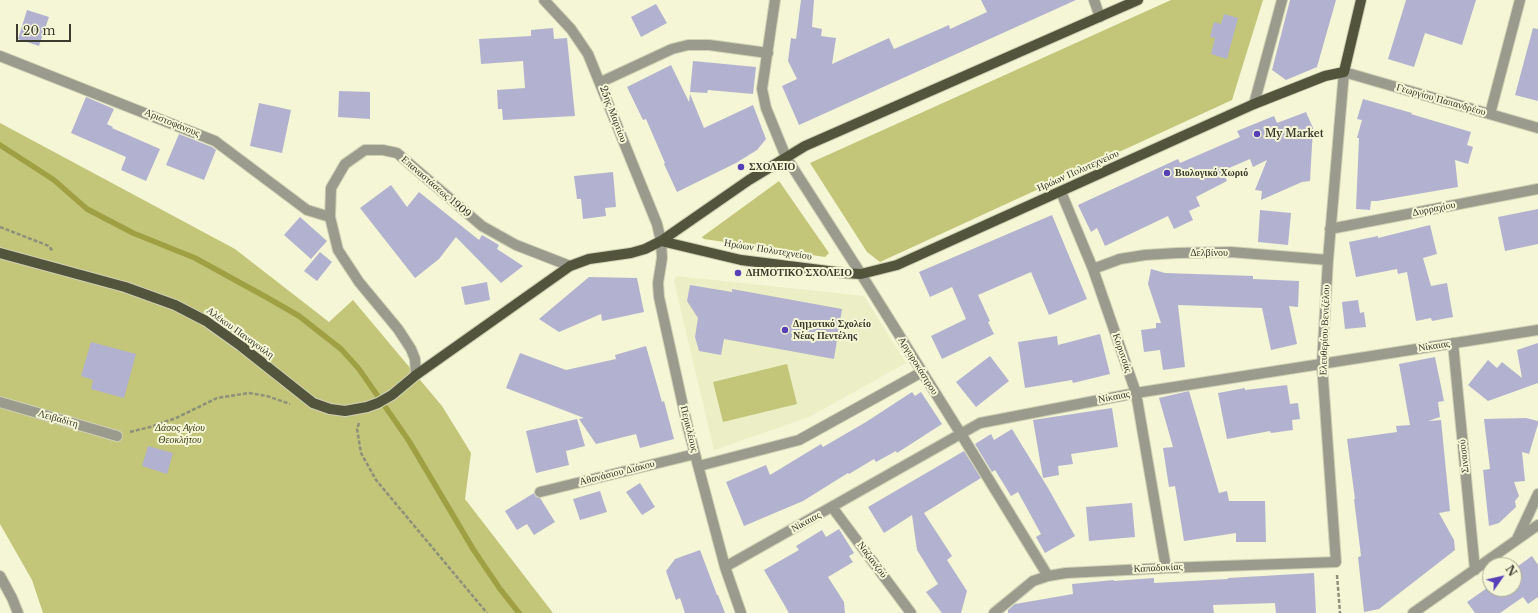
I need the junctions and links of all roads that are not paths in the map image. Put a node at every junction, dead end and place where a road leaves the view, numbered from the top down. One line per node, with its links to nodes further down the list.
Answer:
1 (544, 0): 12 (street, 25ης Μαρτίου)
2 (775, 0): 9 (street, Αργυροκάστρου)
3 (1094, 0): 8 (street)
4 (1138, 0): 8 (main road)
5 (1282, 0): 13 (street)
6 (1361, 0): 11 (main road)
7 (1520, 0): 14 (street)
8 (1100, 17): 16 (main road)
9 (768, 53): 12 (street); 16 (street, Αργυροκάστρου)
10 (0, 56): 19 (street, Αριστοφάνους)
11 (1344, 72): 13 (main road, Ηρώων Πολυτεχνείου); 14 (street, Γεωργίου Παπανδρέου); 20 (street, Ελευθερίου Βενιζέλου)
12 (601, 82): 21 (street, 25ης Μαρτίου)
13 (1254, 104): 18 (main road, Ηρώων Πολυτεχνείου)
14 (1490, 114): 15 (street, Γεωργίου Παπανδρέου)
15 (1538, 128)
16 (786, 157): 21 (main road); 26 (street, Αργυροκάστρου)
17 (1538, 189): 20 (street, Δυρραχίου)
18 (1061, 192): 25 (street, Κορυτσάς); 26 (main road, Ηρώων Πολυτεχνείου)
19 (330, 217): 24 (street, Επαναστάσεως 1909); 31 (street, Επαναστάσεως 1909)
20 (1330, 229): 23 (street, Ελευθερίου Βενιζέλου)
21 (661, 240): 24 (main road); 26 (main road, Ηρώων Πολυτεχνείου); 36 (street, Περικλέους)
22 (0, 253): 31 (main road, Αλέκου Παναγούλη)
23 (1328, 260): 25 (street, Δελβίνου); 29 (street, Ελευθερίου Βενιζέλου)
24 (570, 266): 31 (main road)
25 (1093, 269): 32 (street, Κορυτσάς)
26 (861, 274): 30 (street, Αργυροκάστρου)
27 (1538, 330): 28 (street, Νίκαιας)
28 (1453, 343): 29 (street, Νίκαιας); 46 (street, Σινασού)
29 (1322, 364): 32 (street, Νίκαιας); 43 (street, Ελευθερίου Βενιζέλου)
30 (922, 372): 34 (street, Αργυροκάστρου); 37 (street)
31 (416, 375)
32 (1136, 393): 34 (street, Νίκαιας); 45 (street, Κορυτσάς)
33 (0, 402): 35 (street, Λειβαδίτη)
34 (961, 434): 40 (street, Νίκαιας); 48 (street, Αργυροκάστρου)
35 (117, 436)
36 (695, 454): 37 (street, Περικλέους); 38 (street, Αθανάσιου Διάκου)
37 (699, 466): 44 (street, Περικλέους)
38 (540, 492)
39 (1538, 494): 42 (street)
40 (832, 507): 44 (street, Νίκαιας); 51 (street, Ναζιανζού)
41 (1538, 525): 42 (street)
42 (1517, 539): 46 (street)
43 (1336, 562): 45 (street, Καπαδοκίας)
44 (725, 567): 50 (street, Περικλέους)
45 (1166, 568): 48 (street, Καπαδοκίας)
46 (1475, 570): 53 (street)
47 (0, 576): 49 (street)
48 (1048, 576): 52 (street, Καπαδοκίας)
49 (18, 613)
50 (741, 613)
51 (911, 613)
52 (994, 613)
53 (1413, 613)

